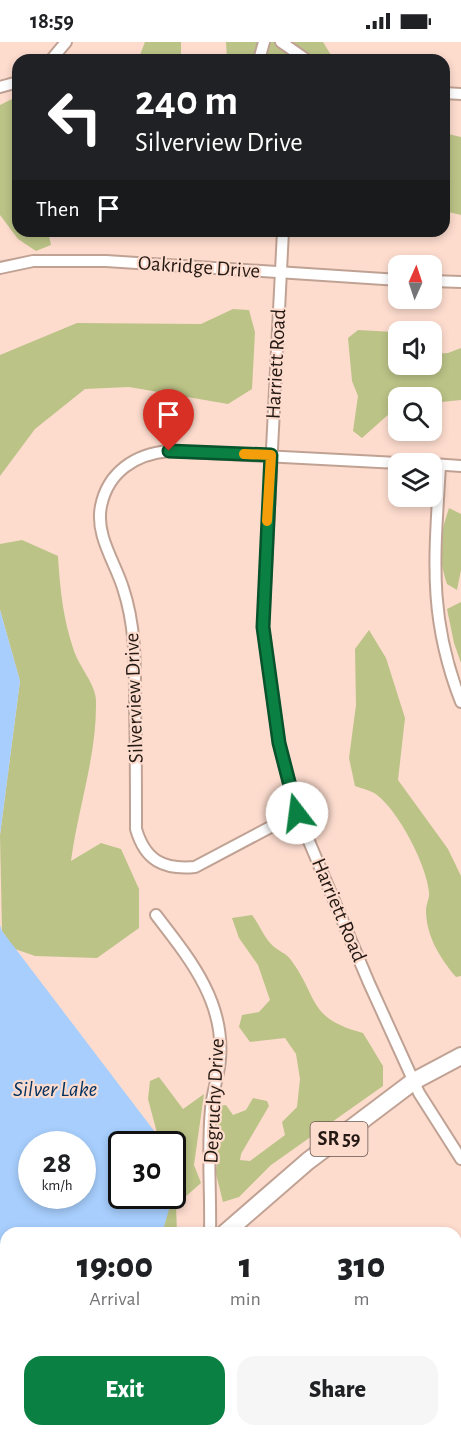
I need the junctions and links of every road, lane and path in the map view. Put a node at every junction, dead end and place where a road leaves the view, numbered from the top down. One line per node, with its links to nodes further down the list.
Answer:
1 (66, 42): 3 (street)
2 (282, 42): 4 (street)
3 (56, 54)
4 (299, 54)
5 (283, 237): 7 (street, Harriett Road)
6 (0, 268): 7 (street, Oakridge Drive)
7 (280, 273): 8 (street, Oakridge Drive); 11 (street, Harriett Road)
8 (388, 279)
9 (442, 281): 10 (street)
10 (461, 282)
11 (271, 455): 12 (street, Silverview Drive); 17 (street, Harriett Road); 17 (street, Silverview Drive)
12 (388, 462)
13 (442, 465): 14 (street)
14 (461, 466)
15 (436, 507): 16 (street)
16 (461, 702)
17 (297, 813): 20 (street, Harriett Road)
18 (156, 915): 22 (street, Degruchy Drive)
19 (461, 1056): 20 (main road, SR 59)
20 (414, 1082): 21 (street, Harriett Road); 23 (main road, SR 59)
21 (461, 1159)
22 (210, 1227)
23 (232, 1227)

